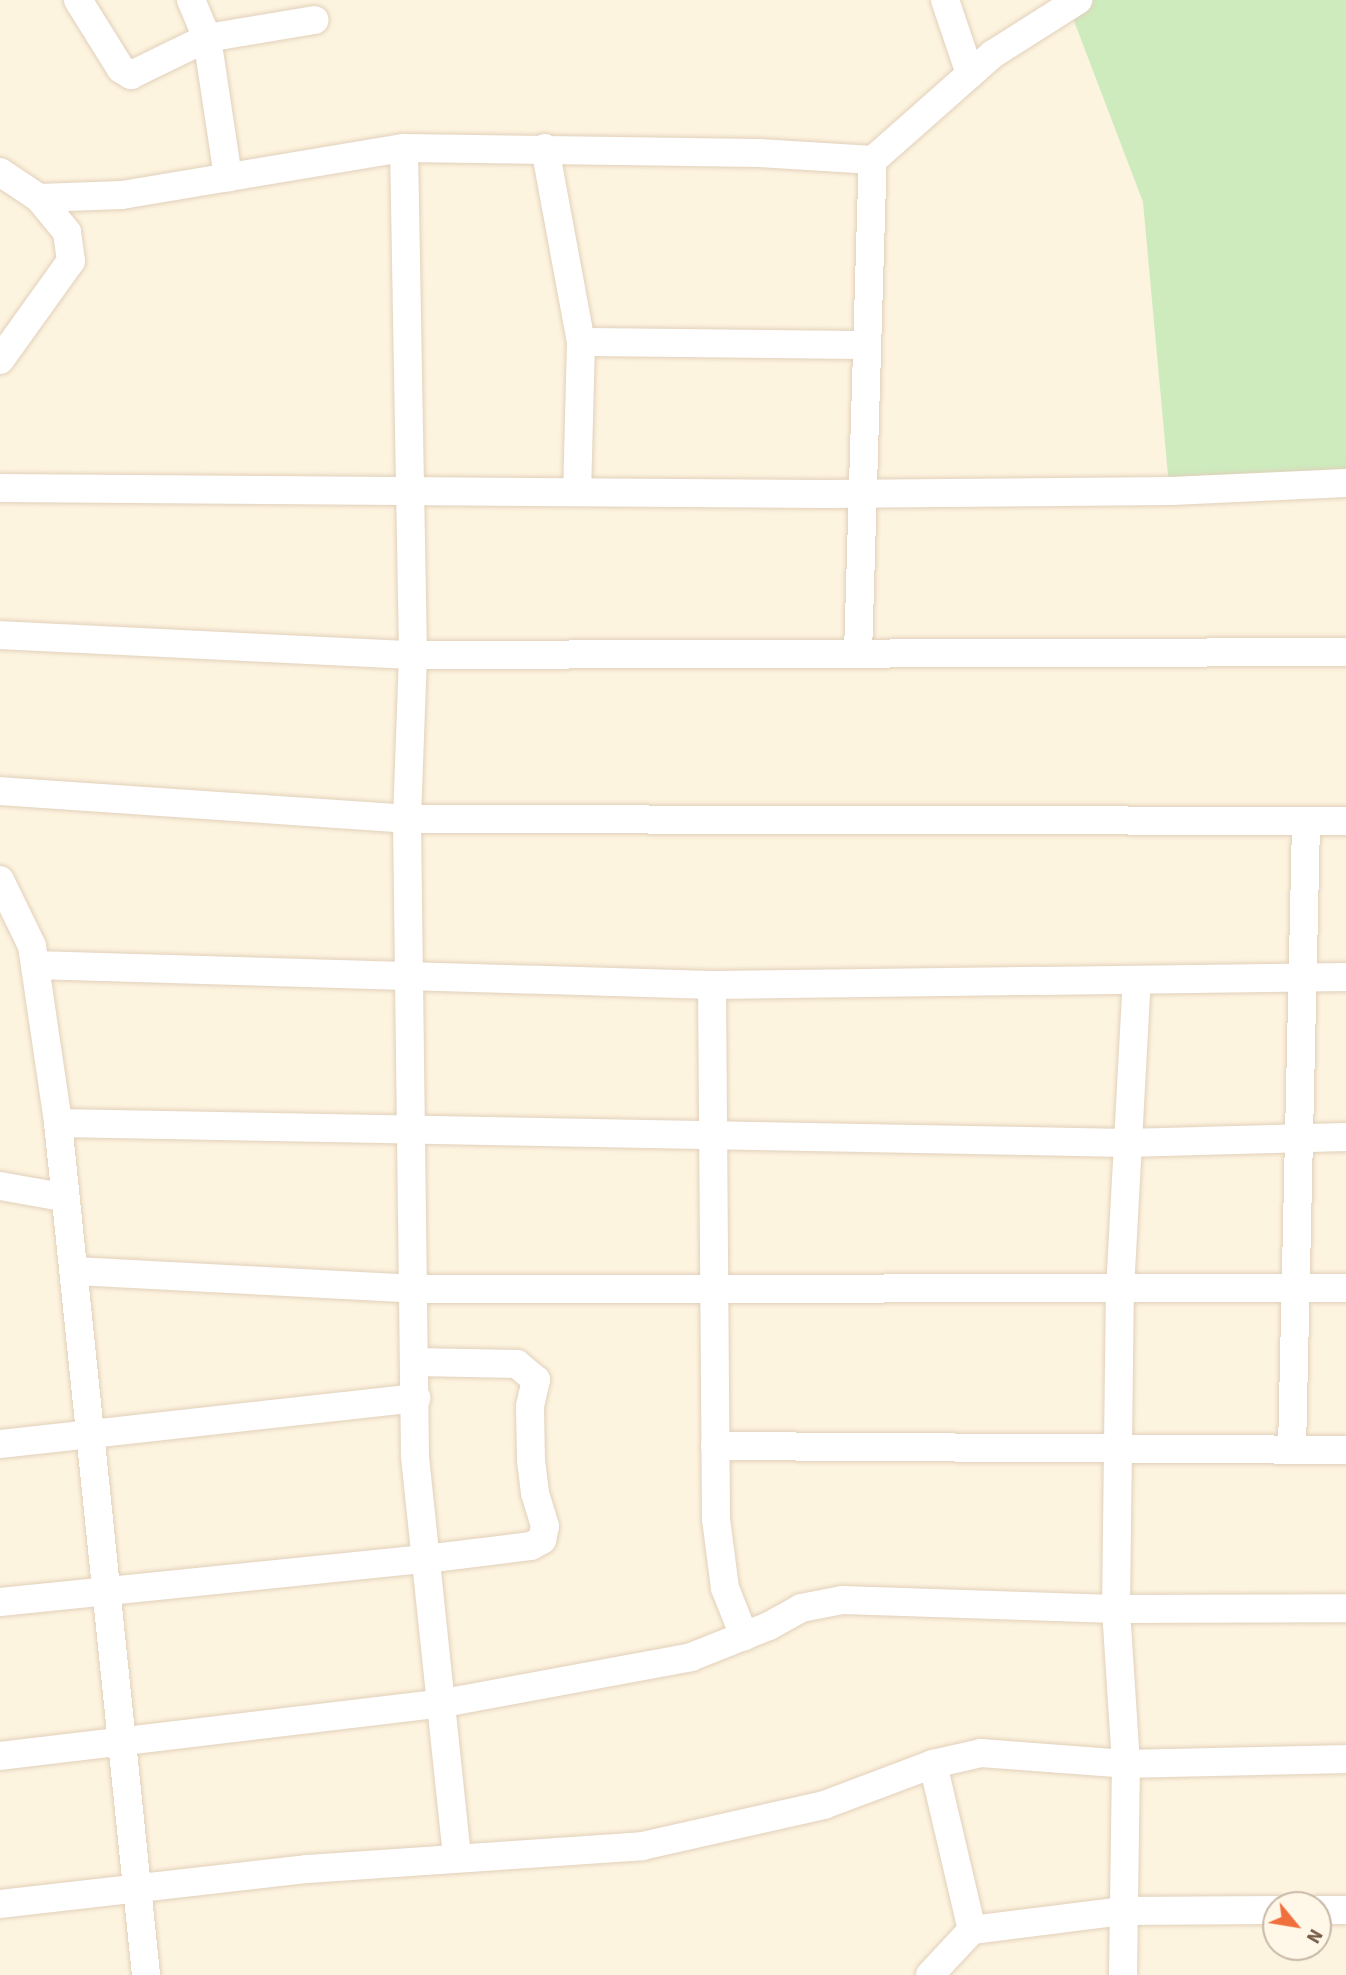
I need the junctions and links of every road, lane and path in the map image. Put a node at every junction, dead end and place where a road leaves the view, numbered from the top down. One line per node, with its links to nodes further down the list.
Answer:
1 (78, 0): 6 (street)
2 (191, 0): 6 (street)
3 (945, 0): 7 (street)
4 (1078, 0): 7 (street)
5 (314, 20): 6 (street)
6 (207, 38): 12 (street)
7 (970, 74): 10 (street)
8 (404, 148): 9 (street); 12 (street); 20 (street)
9 (545, 148): 10 (street); 14 (street)
10 (873, 160): 15 (street)
11 (0, 172): 13 (street)
12 (228, 177): 13 (street)
13 (38, 198): 16 (street)
14 (581, 342): 15 (street); 19 (street)
15 (867, 345): 21 (street)
16 (0, 360)
17 (1346, 483): 21 (street)
18 (0, 488): 20 (street)
19 (577, 490): 20 (street); 21 (street)
20 (412, 491): 25 (street)
21 (862, 493): 24 (street)
22 (0, 635): 25 (street)
23 (1346, 652): 24 (street)
24 (858, 654): 25 (street)
25 (414, 655): 27 (street)
26 (0, 791): 27 (street)
27 (407, 819): 28 (street); 32 (street)
28 (1306, 821): 29 (street); 34 (street)
29 (1346, 821)
30 (0, 880): 31 (street)
31 (35, 965): 32 (street); 37 (street)
32 (408, 972): 36 (street); 38 (street)
33 (1346, 977): 34 (street)
34 (1303, 978): 35 (street); 41 (street)
35 (1136, 981): 36 (street); 42 (street)
36 (712, 985): 39 (street)
37 (58, 1123): 38 (street); 44 (street)
38 (412, 1129): 39 (street); 47 (street)
39 (713, 1135): 42 (street); 49 (street)
40 (1346, 1137): 41 (street)
41 (1298, 1139): 42 (street); 48 (street)
42 (1126, 1143): 50 (street)
43 (0, 1186): 44 (street)
44 (62, 1197): 45 (street)
45 (75, 1271): 47 (street); 53 (street)
46 (1346, 1288): 48 (street)
47 (416, 1289): 49 (street); 51 (street)
48 (1295, 1289): 50 (street); 57 (street)
49 (714, 1290): 50 (street); 55 (street)
50 (1119, 1290): 56 (street)
51 (416, 1363): 52 (street); 59 (street)
52 (416, 1398): 53 (street); 59 (street)
53 (88, 1431): 54 (street); 60 (street)
54 (0, 1444)
55 (715, 1446): 56 (street); 64 (street)
56 (1118, 1449): 57 (street); 63 (street)
57 (1292, 1450): 58 (street)
58 (1346, 1450)
59 (425, 1559): 60 (street); 65 (street)
60 (108, 1588): 61 (street); 66 (street)
61 (0, 1602)
62 (1346, 1608): 63 (street)
63 (1116, 1609): 64 (street); 70 (street)
64 (744, 1636): 65 (street)
65 (444, 1703): 66 (street); 71 (street)
66 (119, 1740): 67 (street); 72 (street)
67 (0, 1756)
68 (1346, 1759): 70 (street)
69 (933, 1764): 70 (street); 71 (street); 76 (street)
70 (1126, 1764): 75 (street)
71 (457, 1856): 72 (street)
72 (136, 1888): 73 (street); 77 (street)
73 (0, 1904)
74 (1262, 1910): 75 (street)
75 (1122, 1912): 76 (street); 79 (street)
76 (972, 1930): 78 (street)
77 (146, 1975)
78 (930, 1975)
79 (1123, 1975)

